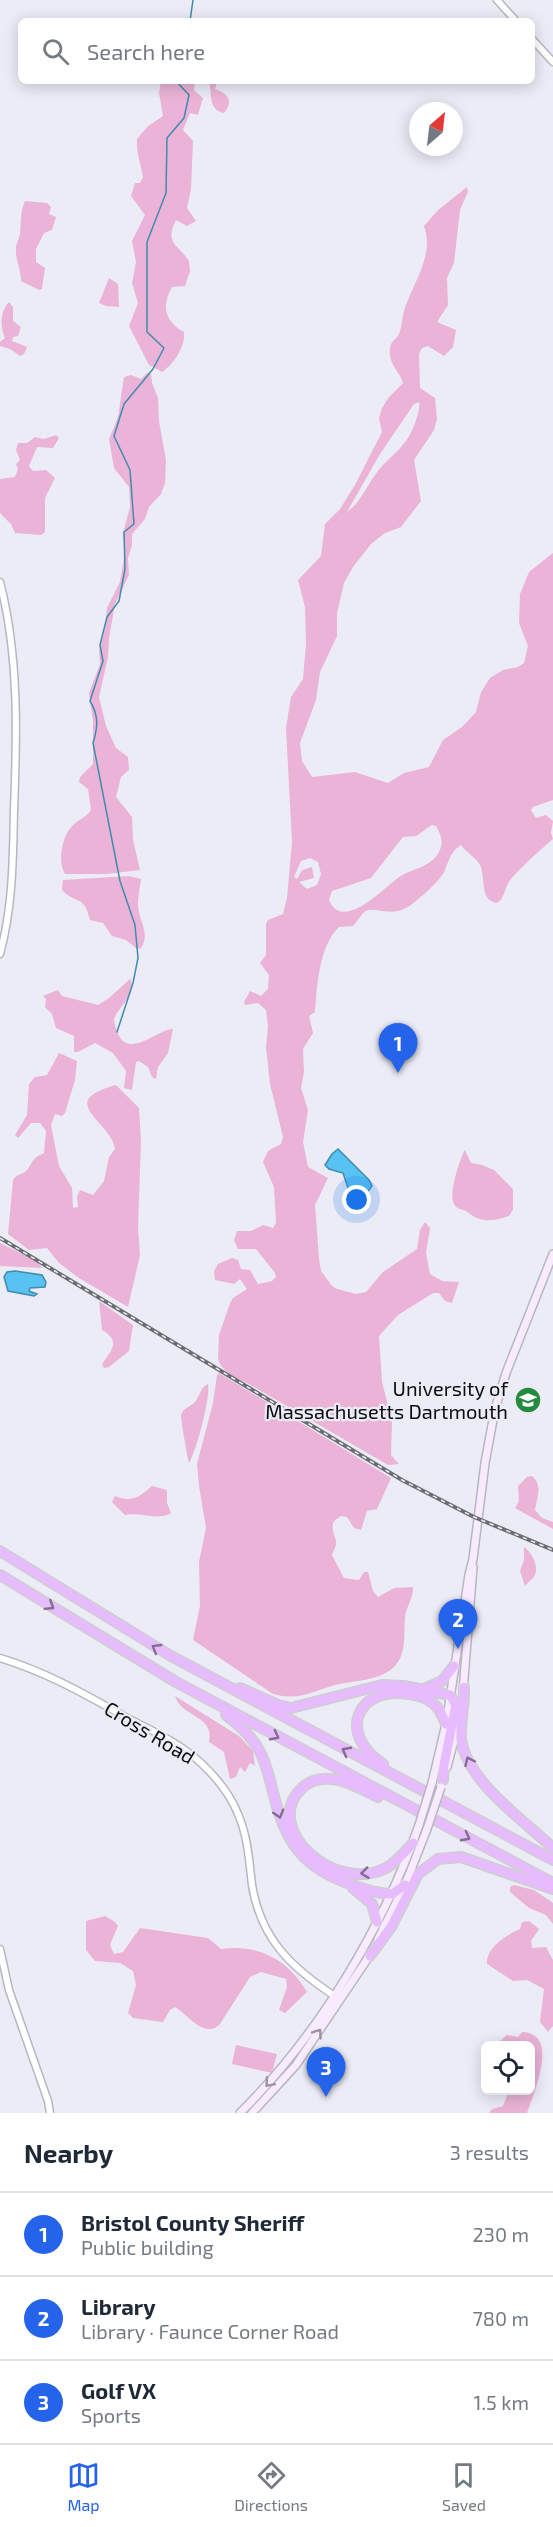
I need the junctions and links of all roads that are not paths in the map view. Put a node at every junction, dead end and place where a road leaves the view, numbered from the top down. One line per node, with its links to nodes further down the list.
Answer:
1 (497, 0): 2 (street)
2 (513, 18)
3 (535, 42): 4 (street)
4 (553, 62)
5 (0, 582): 6 (street)
6 (0, 954)
7 (553, 1254): 10 (main road)
8 (0, 1551): 12 (highway, one-way to 8)
9 (0, 1575): 17 (highway, one-way to 17)
10 (467, 1615): 13 (main road); 14 (main road)
11 (0, 1658): 33 (street, Cross Road)
12 (189, 1666): 15 (highway); 20 (highway, one-way to 12)
13 (454, 1666): 15 (highway); 16 (main road)
14 (464, 1687): 19 (main road); 23 (highway, one-way to 14)
15 (423, 1689): 16 (highway)
16 (450, 1695): 18 (main road); 19 (highway)
17 (205, 1698): 21 (highway, one-way to 21); 25 (highway, one-way to 25)
18 (446, 1724): 20 (highway); 22 (main road, bridge)
19 (442, 1784): 27 (main road, bridge)
20 (416, 1788): 24 (highway)
21 (417, 1811): 22 (highway, one-way to 21); 26 (highway, one-way to 26)
22 (413, 1843): 29 (main road)
23 (553, 1848)
24 (553, 1860)
25 (344, 1882): 29 (highway); 30 (highway)
26 (553, 1883)
27 (405, 1885): 29 (highway); 32 (main road)
28 (553, 1889): 32 (highway)
29 (392, 1894): 30 (main road)
30 (377, 1922): 33 (main road)
31 (0, 1949): 35 (street)
32 (370, 1956): 34 (main road)
33 (333, 1996): 34 (street, Cross Road); 36 (main road, one-way to 36)
34 (340, 2001): 37 (main road, one-way to 34)
35 (50, 2113)
36 (240, 2113)
37 (252, 2113)

